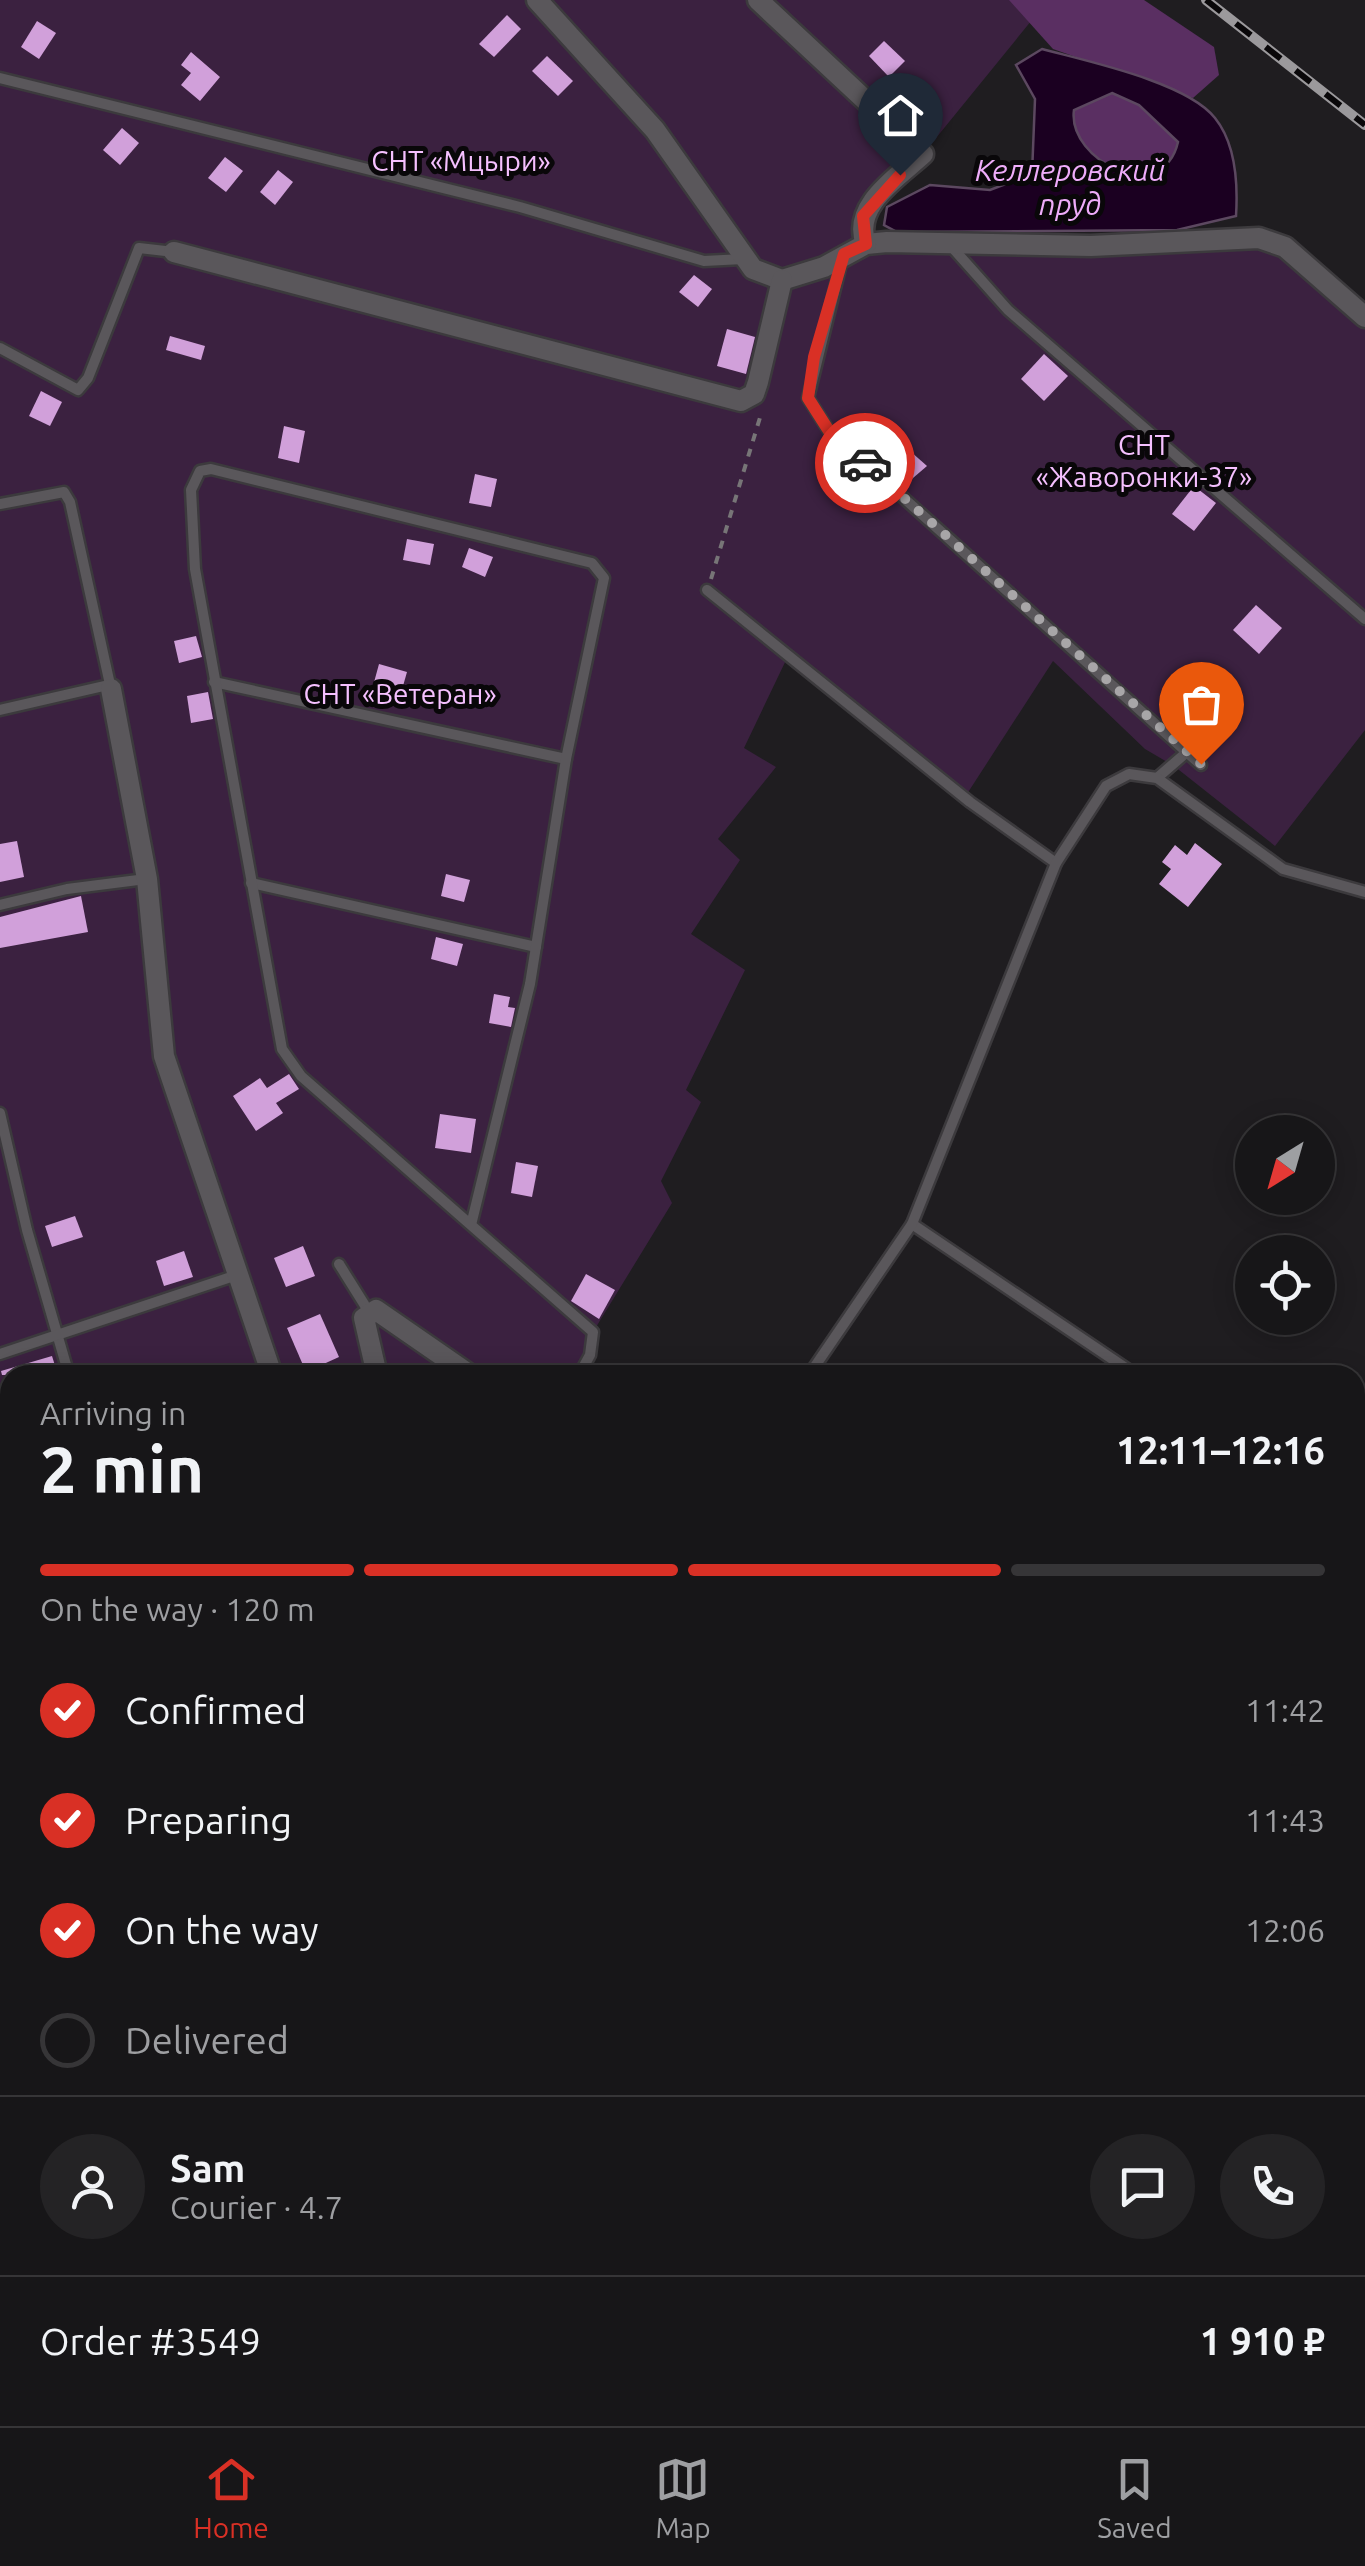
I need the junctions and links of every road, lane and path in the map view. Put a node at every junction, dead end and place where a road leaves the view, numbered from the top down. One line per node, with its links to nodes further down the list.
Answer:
1 (758, 0): 4 (street)
2 (533, 2): 8 (street)
3 (0, 78): 8 (lane)
4 (866, 244): 5 (street); 7 (street)
5 (950, 244): 10 (street); 15 (lane)
6 (174, 252): 11 (lane); 12 (street)
7 (844, 254): 9 (street); 19 (lane)
8 (743, 259): 9 (street)
9 (782, 280): 12 (street)
10 (1365, 317)
11 (0, 348)
12 (754, 394): 14 (path)
13 (0, 504): 17 (lane)
14 (707, 590): 23 (lane)
15 (1365, 618)
16 (214, 682): 20 (lane); 20 (lane); 25 (lane)
17 (111, 689): 18 (lane); 24 (street)
18 (0, 710)
19 (1187, 752): 21 (lane); 22 (lane)
20 (566, 759): 28 (lane)
21 (1201, 764)
22 (1157, 778): 23 (lane); 26 (lane)
23 (1056, 863): 30 (lane)
24 (147, 879): 27 (lane); 33 (street)
25 (251, 883): 28 (lane); 31 (lane)
26 (1365, 892)
27 (0, 905)
28 (536, 948): 31 (lane)
29 (0, 1113): 35 (lane)
30 (912, 1224): 42 (lane); 43 (lane)
31 (471, 1225): 41 (lane)
32 (340, 1264): 34 (lane)
33 (237, 1275): 35 (lane); 38 (street)
34 (378, 1313): 39 (street); 40 (street)
35 (56, 1336): 36 (lane); 37 (lane)
36 (0, 1354)
37 (66, 1365)
38 (268, 1365)
39 (374, 1365)
40 (455, 1365)
41 (583, 1365)
42 (816, 1365)
43 (1121, 1365)

